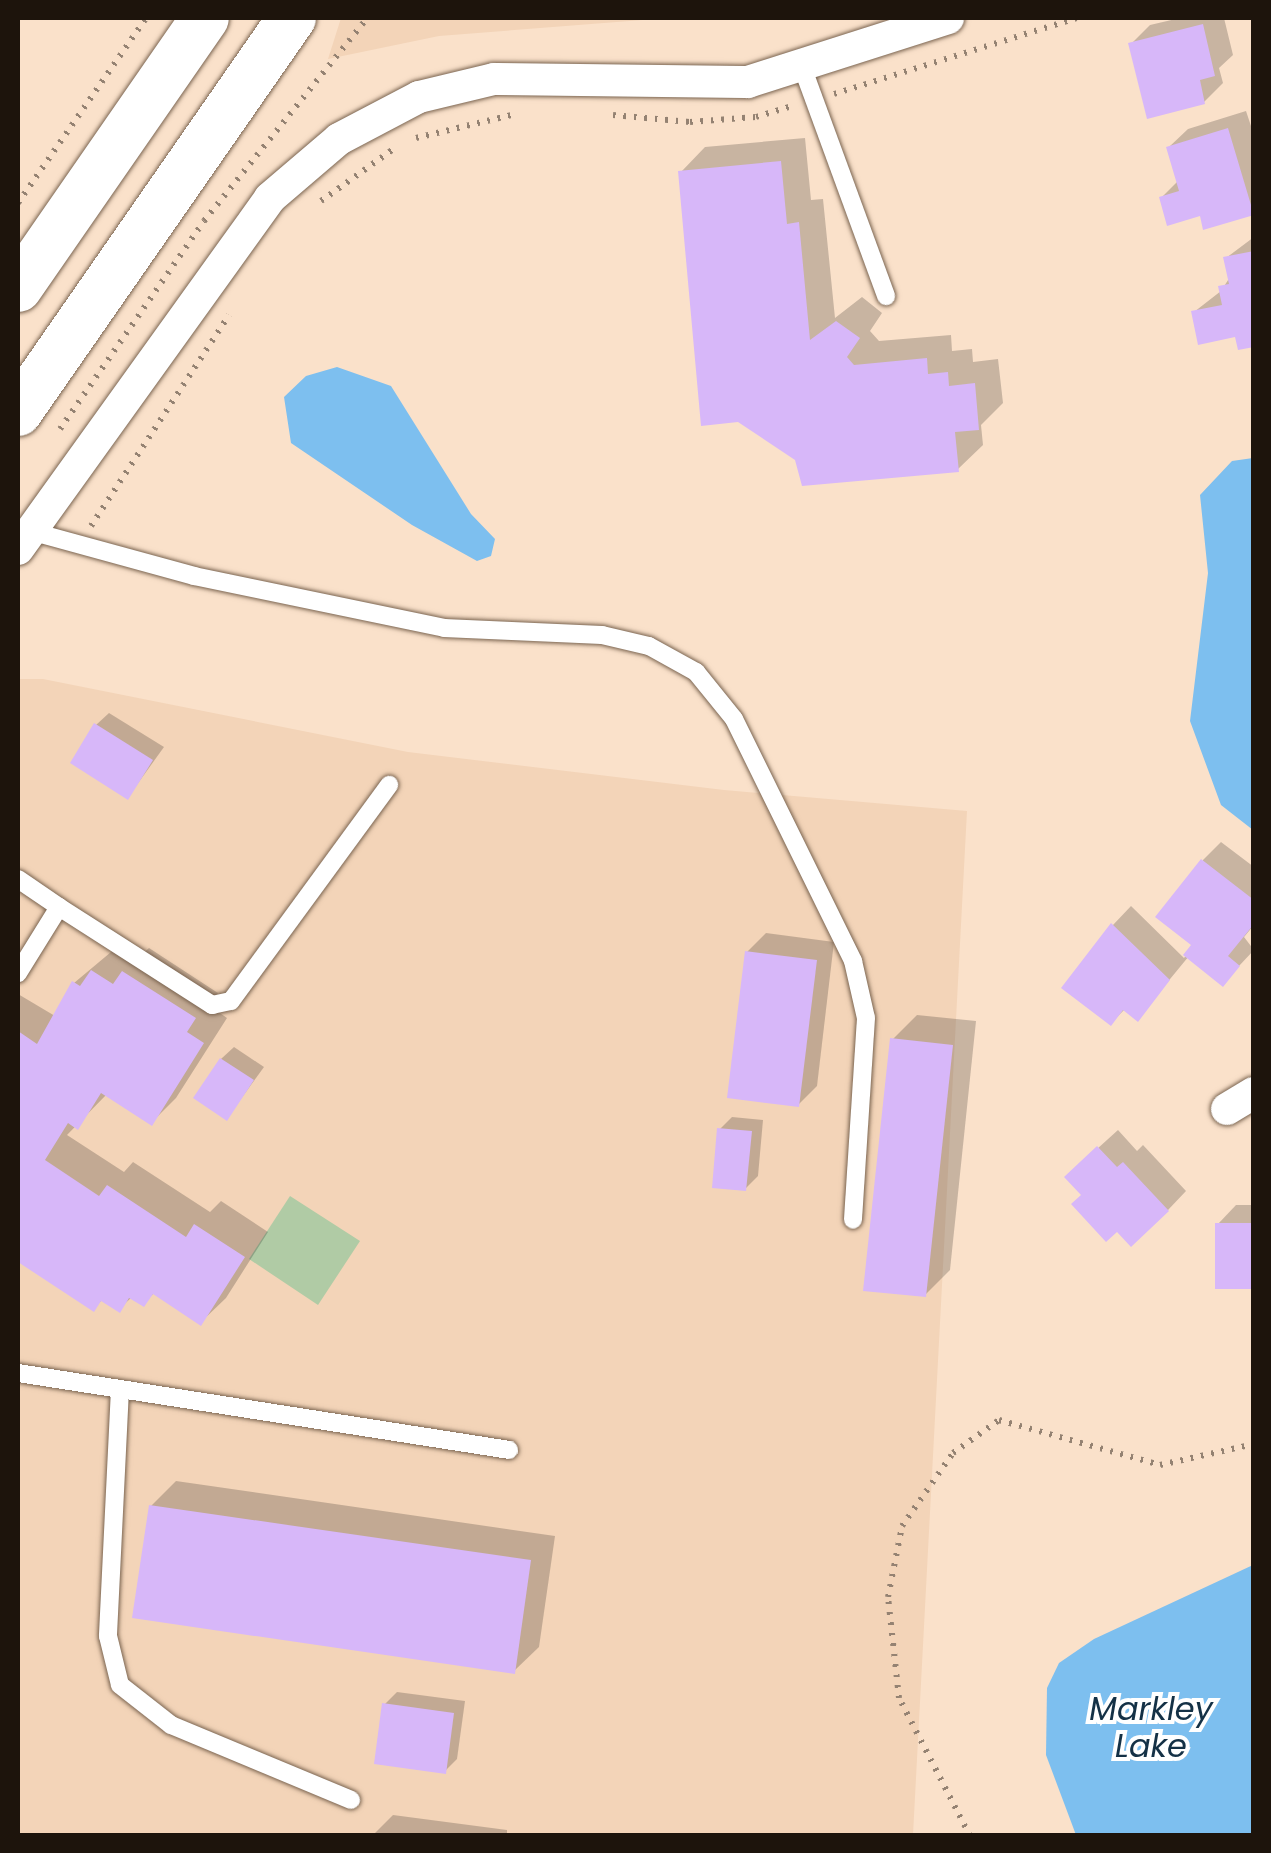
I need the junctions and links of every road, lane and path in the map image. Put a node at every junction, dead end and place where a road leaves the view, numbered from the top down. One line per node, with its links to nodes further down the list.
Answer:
1 (146, 18): 10 (path)
2 (205, 18): 12 (main road)
3 (292, 18): 15 (main road)
4 (948, 18): 6 (street)
5 (1076, 18): 7 (path)
6 (803, 69): 7 (lane); 16 (street)
7 (816, 100): 9 (path); 13 (lane)
8 (528, 113): 11 (path)
9 (598, 113)
10 (18, 203)
11 (304, 212)
12 (18, 288)
13 (886, 296)
14 (237, 304): 17 (path)
15 (18, 412)
16 (24, 540): 17 (lane)
17 (78, 544): 22 (lane)
18 (389, 785): 20 (lane)
19 (18, 879): 20 (lane)
20 (59, 908): 21 (lane)
21 (18, 973)
22 (853, 1220)
23 (18, 1373): 24 (lane)
24 (120, 1389): 26 (lane); 27 (lane)
25 (1254, 1444): 28 (path)
26 (509, 1450)
27 (351, 1800)
28 (970, 1836)

